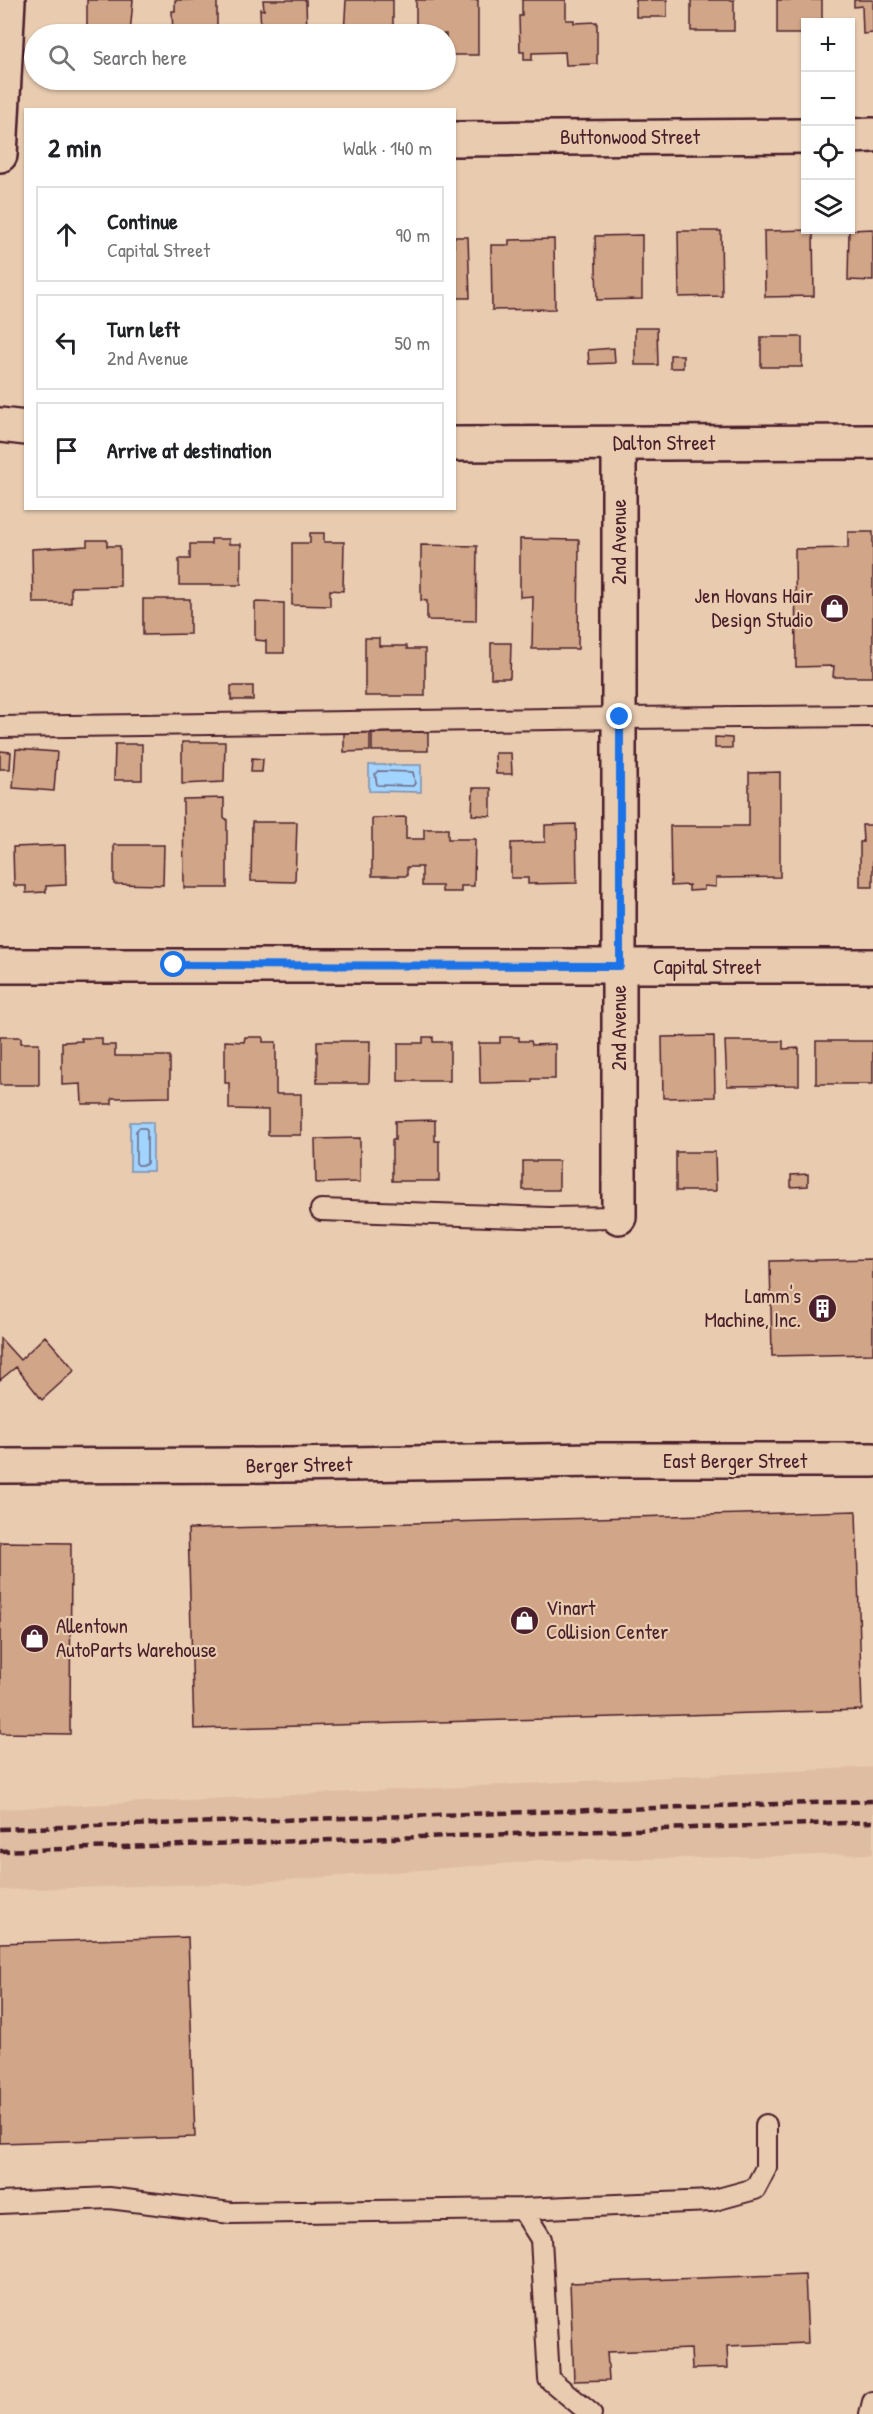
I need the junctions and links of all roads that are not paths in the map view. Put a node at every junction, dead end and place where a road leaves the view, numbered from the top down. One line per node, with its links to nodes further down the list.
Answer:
1 (8, 0): 7 (street)
2 (873, 135): 4 (street)
3 (801, 136): 5 (street, Buttonwood Street)
4 (855, 136)
5 (456, 139)
6 (24, 142): 7 (street)
7 (1, 143): 8 (street)
8 (0, 155)
9 (0, 425): 10 (street)
10 (24, 428)
11 (873, 442): 13 (street, Dalton Street)
12 (456, 444): 13 (street, Dalton Street)
13 (619, 444): 15 (street, 2nd Avenue)
14 (873, 716): 15 (lane)
15 (620, 717): 16 (lane); 18 (street, 2nd Avenue)
16 (0, 727)
17 (0, 966): 18 (street, Capital Street)
18 (620, 966): 19 (street, Capital Street); 21 (street, 2nd Avenue)
19 (873, 966)
20 (321, 1210): 21 (lane)
21 (619, 1217)
22 (597, 1460): 23 (street, East Berger Street); 24 (street, Berger Street)
23 (873, 1460)
24 (0, 1466)
25 (766, 2125): 27 (lane)
26 (0, 2203): 27 (lane)
27 (522, 2209): 28 (lane)
28 (591, 2414)

